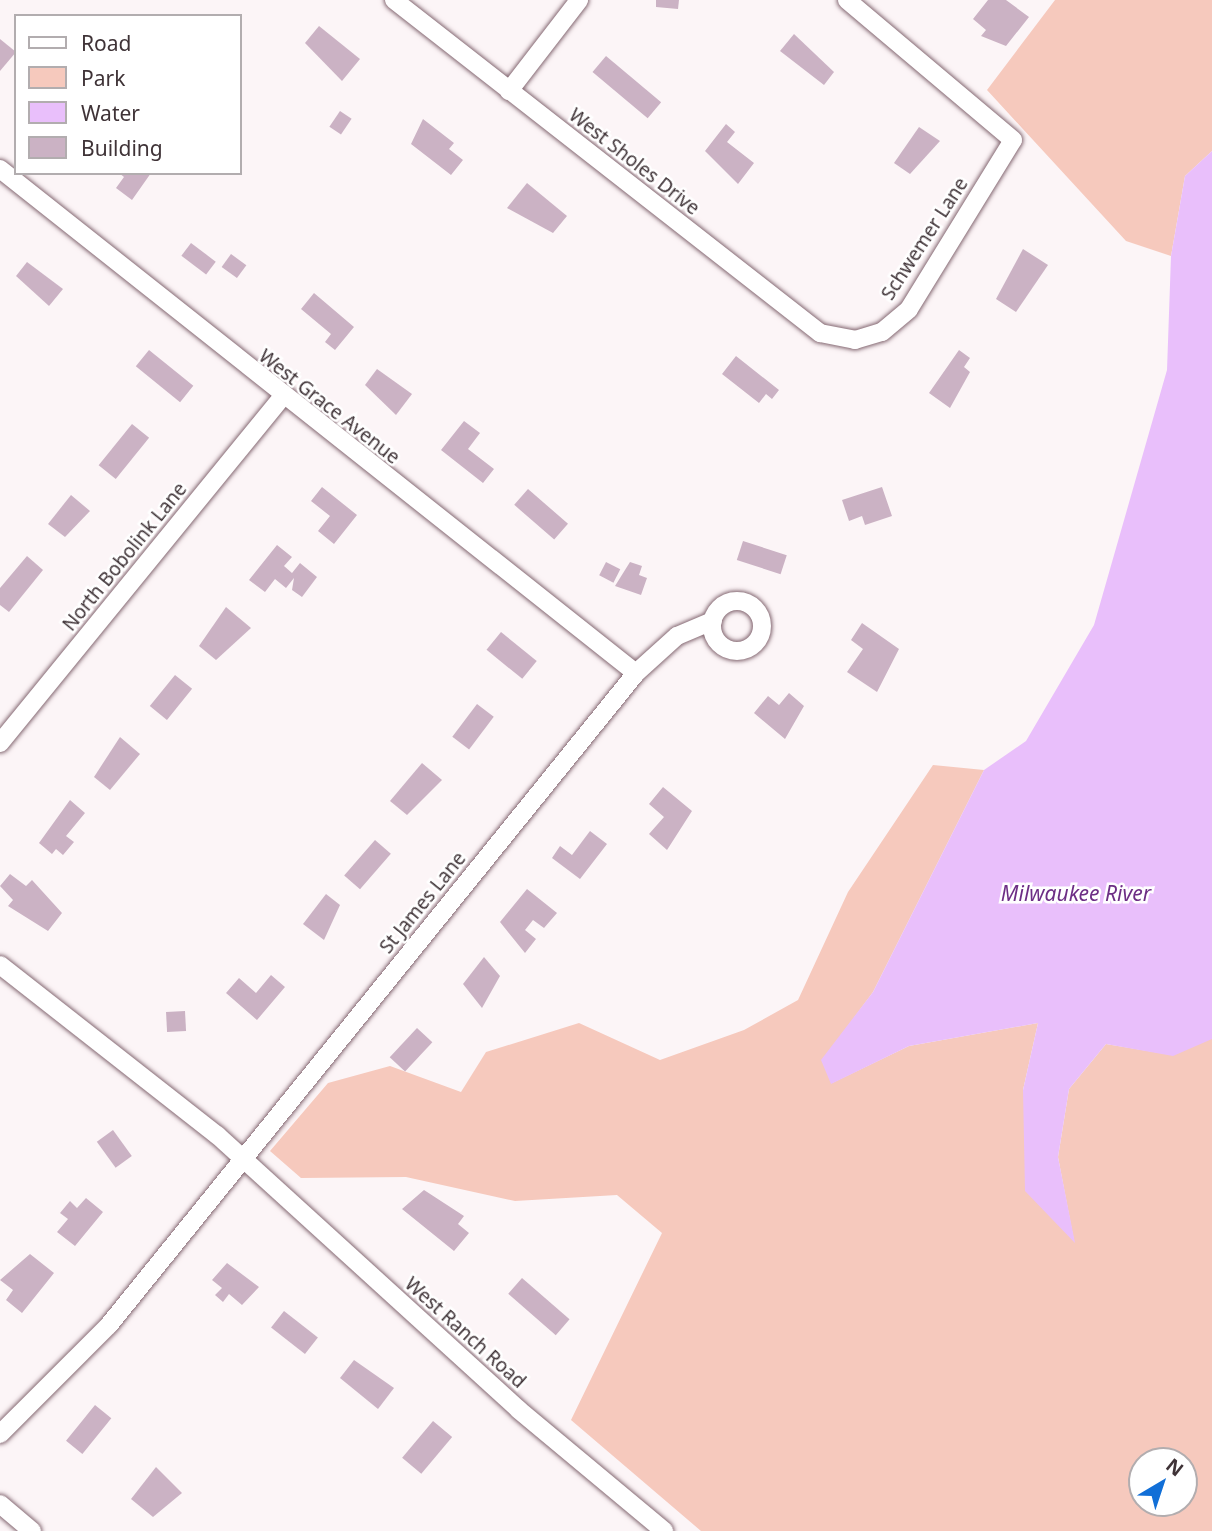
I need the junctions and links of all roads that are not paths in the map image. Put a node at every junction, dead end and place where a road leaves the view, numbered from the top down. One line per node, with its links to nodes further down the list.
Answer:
1 (394, 0): 4 (street, West Sholes Drive)
2 (579, 0): 4 (street)
3 (847, 0): 6 (street, Schwemer Lane)
4 (509, 91): 6 (street, West Sholes Drive)
5 (0, 169): 7 (street, West Grace Avenue)
6 (855, 340)
7 (282, 397): 9 (street, West Grace Avenue); 10 (street, North Bobolink Lane)
8 (713, 621): 9 (street, St James Lane)
9 (636, 673): 12 (street, St James Lane)
10 (0, 743)
11 (0, 965): 12 (street)
12 (244, 1159): 13 (street, St James Lane); 16 (street, West Ranch Road)
13 (0, 1434)
14 (0, 1504): 15 (street)
15 (32, 1531)
16 (664, 1531)

